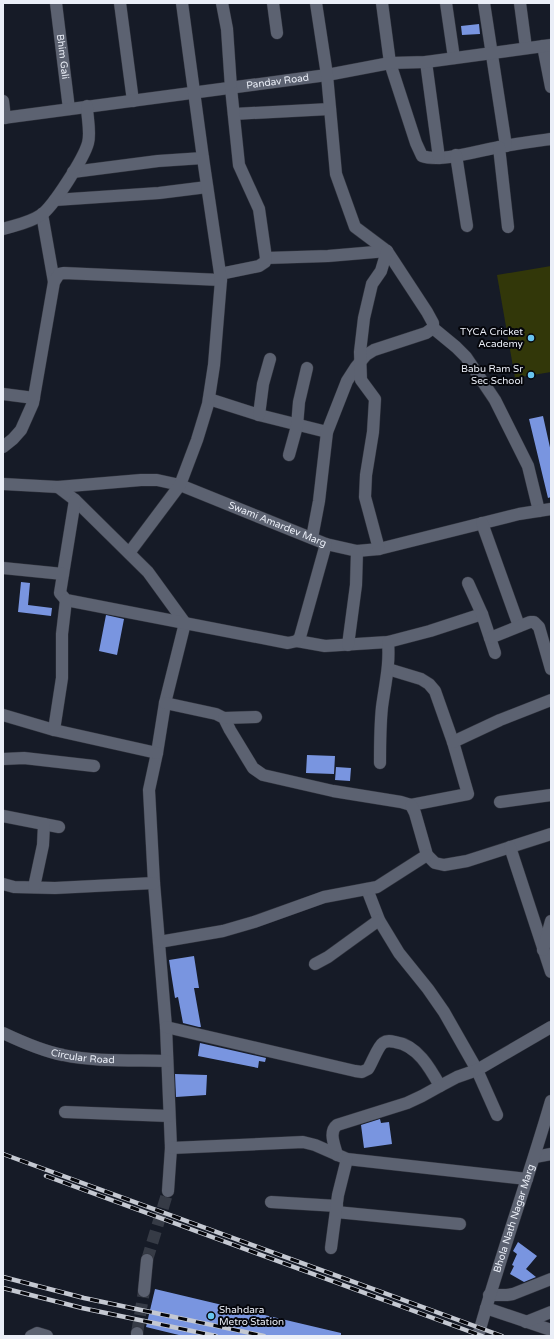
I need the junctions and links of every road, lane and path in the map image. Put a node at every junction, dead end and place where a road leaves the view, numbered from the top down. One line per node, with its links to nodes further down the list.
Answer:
1 (56, 3): 26 (street, Bhim Gali)
2 (120, 3): 23 (street)
3 (182, 3): 21 (street)
4 (222, 3): 20 (street)
5 (273, 3): 11 (street)
6 (316, 3): 18 (street)
7 (382, 3): 17 (street)
8 (446, 3): 15 (street)
9 (484, 3): 14 (street)
10 (520, 3): 13 (street)
11 (277, 33)
12 (547, 45): 13 (street, Pandav Road); 19 (street)
13 (526, 48): 14 (street, Pandav Road)
14 (491, 53): 15 (street, Pandav Road); 30 (street)
15 (454, 58): 16 (street, Pandav Road)
16 (426, 62): 17 (street, Pandav Road); 33 (street)
17 (390, 63): 18 (street, Pandav Road); 33 (street)
18 (327, 75): 20 (street, Pandav Road); 25 (street)
19 (551, 87)
20 (231, 88): 21 (street, Pandav Road); 27 (street)
21 (194, 93): 23 (street, Pandav Road); 32 (street)
22 (3, 101): 28 (street)
23 (133, 101): 24 (street, Pandav Road)
24 (87, 106): 26 (street, Pandav Road); 34 (street)
25 (330, 109): 27 (street); 41 (street)
26 (69, 110): 28 (street, Pandav Road)
27 (234, 114): 42 (street)
28 (4, 118)
29 (551, 139): 30 (street)
30 (502, 146): 31 (street); 39 (street)
31 (456, 155): 33 (street); 38 (street)
32 (203, 158): 34 (street); 35 (street)
33 (439, 158)
34 (73, 172): 36 (street)
35 (207, 187): 36 (street); 43 (street)
36 (55, 200): 37 (street)
37 (42, 214): 40 (street); 44 (street)
38 (467, 226)
39 (508, 227)
40 (3, 229)
41 (387, 251): 42 (street); 45 (street); 47 (street)
42 (266, 258): 43 (street)
43 (220, 277): 44 (street); 51 (street)
44 (54, 282): 50 (street)
45 (433, 328): 47 (street); 61 (street)
46 (270, 359): 52 (street)
47 (361, 362): 54 (street); 65 (street)
48 (307, 368): 53 (street)
49 (3, 394): 50 (street)
50 (34, 398): 55 (street)
51 (209, 399): 52 (street); 58 (street)
52 (259, 415): 53 (street)
53 (297, 426): 54 (street); 56 (street)
54 (327, 432): 63 (street)
55 (3, 447)
56 (289, 455)
57 (3, 484): 59 (street, Swami Amardev Marg)
58 (180, 485): 59 (street, Swami Amardev Marg); 63 (street, Swami Amardev Marg); 67 (street)
59 (58, 487): 60 (street)
60 (75, 500): 67 (street); 69 (street)
61 (545, 510): 62 (street, Swami Amardev Marg)
62 (482, 523): 65 (street, Swami Amardev Marg); 74 (street)
63 (312, 538): 64 (street, Swami Amardev Marg)
64 (326, 544): 66 (street, Swami Amardev Marg); 76 (street)
65 (379, 549): 66 (street, Swami Amardev Marg)
66 (357, 551): 78 (street)
67 (129, 553): 73 (street)
68 (3, 568): 69 (street)
69 (63, 574): 71 (street)
70 (468, 583): 72 (street)
71 (66, 600): 73 (street); 87 (street)
72 (482, 614): 75 (street); 77 (street)
73 (185, 623): 76 (street); 83 (street)
74 (519, 626): 75 (street); 81 (street)
75 (490, 638): 79 (street)
76 (296, 641): 78 (street)
77 (388, 642): 78 (street); 80 (street)
78 (348, 645)
79 (495, 653)
80 (388, 669): 88 (street); 91 (street)
81 (551, 669)
82 (551, 700): 88 (street)
83 (166, 703): 86 (street); 89 (street)
84 (3, 715): 87 (street)
85 (256, 717): 86 (street)
86 (224, 718): 95 (street)
87 (54, 730): 89 (street)
88 (453, 742): 95 (street)
89 (157, 753): 102 (street)
90 (3, 759): 92 (street)
91 (380, 763)
92 (94, 766)
93 (551, 795): 94 (street)
94 (500, 802)
95 (411, 805): 101 (street)
96 (3, 816): 97 (street)
97 (44, 824): 98 (street); 104 (street)
98 (59, 827)
99 (551, 834): 100 (street)
100 (510, 847): 101 (street); 109 (street)
101 (427, 855): 105 (street)
102 (154, 883): 104 (street); 108 (street)
103 (3, 884): 104 (street)
104 (34, 887)
105 (367, 890): 106 (street); 108 (street)
106 (380, 920): 110 (street); 116 (street)
107 (551, 921): 109 (street)
108 (159, 942): 112 (street)
109 (543, 950): 111 (street)
110 (315, 964)
111 (551, 972)
112 (166, 1027): 115 (street); 117 (street)
113 (551, 1028): 116 (street)
114 (3, 1033): 115 (street, Circular Road)
115 (167, 1061): 121 (street)
116 (476, 1070): 117 (street); 120 (street)
117 (440, 1086): 124 (street)
118 (551, 1101): 123 (street, Bhola Nath Nagar Marg)
119 (65, 1112): 121 (street)
120 (497, 1115)
121 (169, 1116): 122 (street)
122 (171, 1148): 124 (street); 127 (street)
123 (543, 1155): 125 (street); 126 (street, Bhola Nath Nagar Marg)
124 (342, 1157): 126 (street); 129 (street)
125 (551, 1166)
126 (527, 1179): 135 (street, Bhola Nath Nagar Marg)
127 (168, 1191)
128 (271, 1202): 129 (street)
129 (336, 1209): 130 (street); 131 (street)
130 (460, 1224)
131 (331, 1248)
132 (147, 1260): 134 (street)
133 (551, 1279): 135 (street)
134 (144, 1291)
135 (489, 1295): 136 (street, Bhola Nath Nagar Marg)
136 (486, 1308): 138 (street); 142 (street, Bhola Nath Nagar Marg)
137 (551, 1312): 138 (street)
138 (526, 1322): 139 (street)
139 (551, 1330)
140 (31, 1336): 141 (street)
141 (47, 1336)
142 (478, 1336)

